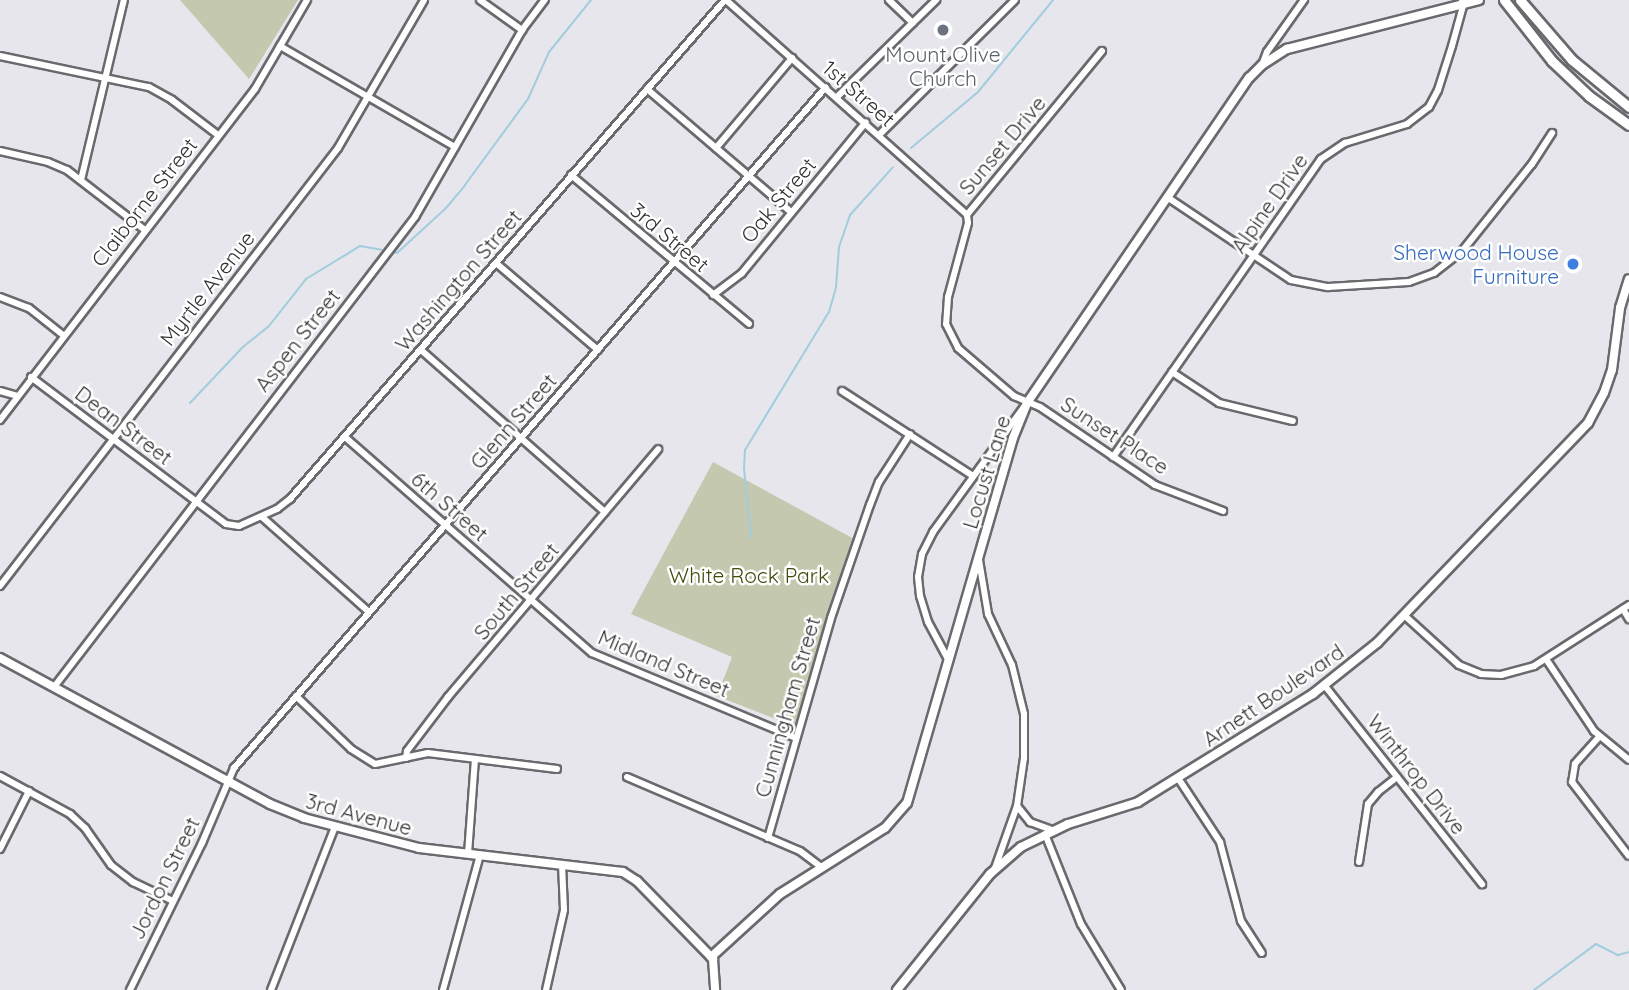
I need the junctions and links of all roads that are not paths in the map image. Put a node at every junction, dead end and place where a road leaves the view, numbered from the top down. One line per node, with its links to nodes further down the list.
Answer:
1 (124, 0): 22 (street)
2 (307, 0): 17 (street, Claiborne Street)
3 (424, 0): 25 (street, Myrtle Avenue)
4 (480, 0): 16 (street)
5 (545, 0): 16 (street, Aspen Street)
6 (726, 0): 20 (street, 1st Street); 24 (street, Washington Street)
7 (889, 0): 15 (street)
8 (936, 0): 15 (street)
9 (1015, 0): 31 (street)
10 (1304, 0): 21 (street)
11 (1479, 0): 14 (street, Locust Lane)
12 (1504, 0): 29 (main road)
13 (1520, 0): 27 (main road)
14 (1462, 2): 21 (street, Locust Lane); 43 (street, Alpine Drive)
15 (913, 23): 26 (street)
16 (522, 30): 33 (street, Aspen Street)
17 (280, 46): 25 (street); 32 (street, Claiborne Street)
18 (1102, 51): 41 (street, Sunset Drive)
19 (0, 56): 22 (street)
20 (792, 58): 23 (street, 1st Street); 34 (street)
21 (1262, 65): 39 (street, Locust Lane)
22 (104, 78): 32 (street); 38 (street)
23 (826, 87): 26 (street, 1st Street); 37 (street, Glenn Street)
24 (647, 89): 34 (street); 36 (street, Washington Street)
25 (368, 97): 33 (street); 64 (street, Myrtle Avenue)
26 (837, 97): 28 (street, 1st Street)
27 (1629, 107)
28 (866, 122): 31 (street, 1st Street); 40 (street, Oak Street)
29 (1629, 125)
30 (1552, 133): 43 (street)
31 (880, 134): 41 (street, 1st Street)
32 (218, 135): 42 (street, Claiborne Street)
33 (455, 147): 69 (street, Aspen Street)
34 (716, 148): 37 (street)
35 (0, 151): 38 (street)
36 (571, 175): 44 (street, Washington Street); 45 (street, 3rd Street)
37 (747, 176): 40 (street); 45 (street, Glenn Street)
38 (80, 180): 42 (street)
39 (1167, 197): 43 (street); 59 (street, Locust Lane)
40 (790, 211): 48 (street, Oak Street)
41 (967, 215): 59 (street, Sunset Drive)
42 (145, 230): 51 (street, Claiborne Street)
43 (1253, 256): 54 (street, Alpine Drive)
44 (496, 263): 52 (street, Washington Street); 53 (street)
45 (672, 263): 48 (street, 3rd Street); 53 (street, Glenn Street)
46 (1629, 279): 47 (street, Arnett Boulevard)
47 (1627, 291): 79 (street, Arnett Boulevard)
48 (713, 295): 50 (street, 3rd Street)
49 (0, 297): 51 (street)
50 (749, 324)
51 (63, 335): 55 (street, Claiborne Street)
52 (421, 350): 63 (street, Washington Street); 65 (street)
53 (598, 350): 65 (street, Glenn Street)
54 (1172, 372): 61 (street); 67 (street, Alpine Drive)
55 (31, 377): 58 (street, Claiborne Street); 64 (street, Dean Street)
56 (0, 391): 58 (street)
57 (842, 391): 62 (street)
58 (16, 396): 60 (street, Claiborne Street)
59 (1027, 402): 67 (street, Sunset Place); 68 (street); 74 (street, Locust Lane)
60 (0, 420)
61 (1293, 421)
62 (910, 435): 68 (street); 88 (street, Cunningham Street)
63 (345, 437): 72 (street, Washington Street); 73 (street, 6th Street)
64 (113, 439): 69 (street, Dean Street); 75 (street, Myrtle Avenue)
65 (520, 439): 71 (street); 73 (street, Glenn Street)
66 (658, 449): 71 (street, South Street)
67 (1113, 457): 70 (street, Sunset Place)
68 (973, 476): 83 (street)
69 (195, 502): 72 (street, Washington Street); 85 (street, Aspen Street)
70 (1223, 511)
71 (606, 512): 76 (street, South Street)
72 (262, 517): 78 (street)
73 (445, 525): 76 (street, 6th Street); 78 (street, Glenn Street)
74 (978, 558): 83 (street, Locust Lane); 99 (street)
75 (0, 586)
76 (532, 600): 88 (street, Midland Street); 89 (street, South Street)
77 (1626, 607): 80 (street); 82 (street)
78 (369, 612): 86 (street, Glenn Street)
79 (1405, 615): 82 (street); 84 (street, Arnett Boulevard)
80 (1629, 620)
81 (0, 658): 85 (street, 3rd Avenue)
82 (1546, 659): 87 (street)
83 (949, 661): 109 (street, Locust Lane)
84 (1325, 685): 95 (street, Winthrop Drive); 96 (street, Arnett Boulevard)
85 (54, 687): 97 (street, 3rd Avenue)
86 (296, 696): 89 (street); 97 (street, Glenn Street)
87 (1599, 737): 91 (street); 106 (street)
88 (796, 738): 102 (street, Cunningham Street)
89 (406, 758): 90 (street)
90 (475, 759): 92 (street); 104 (street)
91 (1629, 760)
92 (557, 769)
93 (0, 776): 98 (street)
94 (627, 776): 102 (street)
95 (1397, 777): 107 (street); 111 (street, Winthrop Drive)
96 (1178, 778): 101 (street, Arnett Boulevard); 113 (street)
97 (228, 780): 100 (street, 3rd Avenue); 112 (street, Jordon Street)
98 (29, 791): 103 (street); 112 (street)
99 (1017, 806): 101 (street); 110 (street)
100 (335, 827): 104 (street, 3rd Avenue); 116 (street)
101 (1048, 832): 110 (street, Arnett Boulevard); 121 (street)
102 (768, 838): 109 (street)
103 (0, 849)
104 (468, 854): 105 (street, 3rd Avenue)
105 (480, 855): 108 (street, 3rd Avenue); 117 (street)
106 (1629, 856)
107 (1359, 862)
108 (562, 864): 114 (street, 3rd Avenue); 118 (street)
109 (821, 866): 114 (street, Locust Lane)
110 (995, 868): 120 (street, Arnett Boulevard)
111 (1482, 884)
112 (173, 901): 115 (street, Jordon Street)
113 (1262, 953)
114 (712, 957): 119 (street)
115 (130, 990)
116 (271, 990)
117 (443, 990)
118 (546, 990)
119 (715, 990)
120 (897, 990)
121 (1121, 990)

